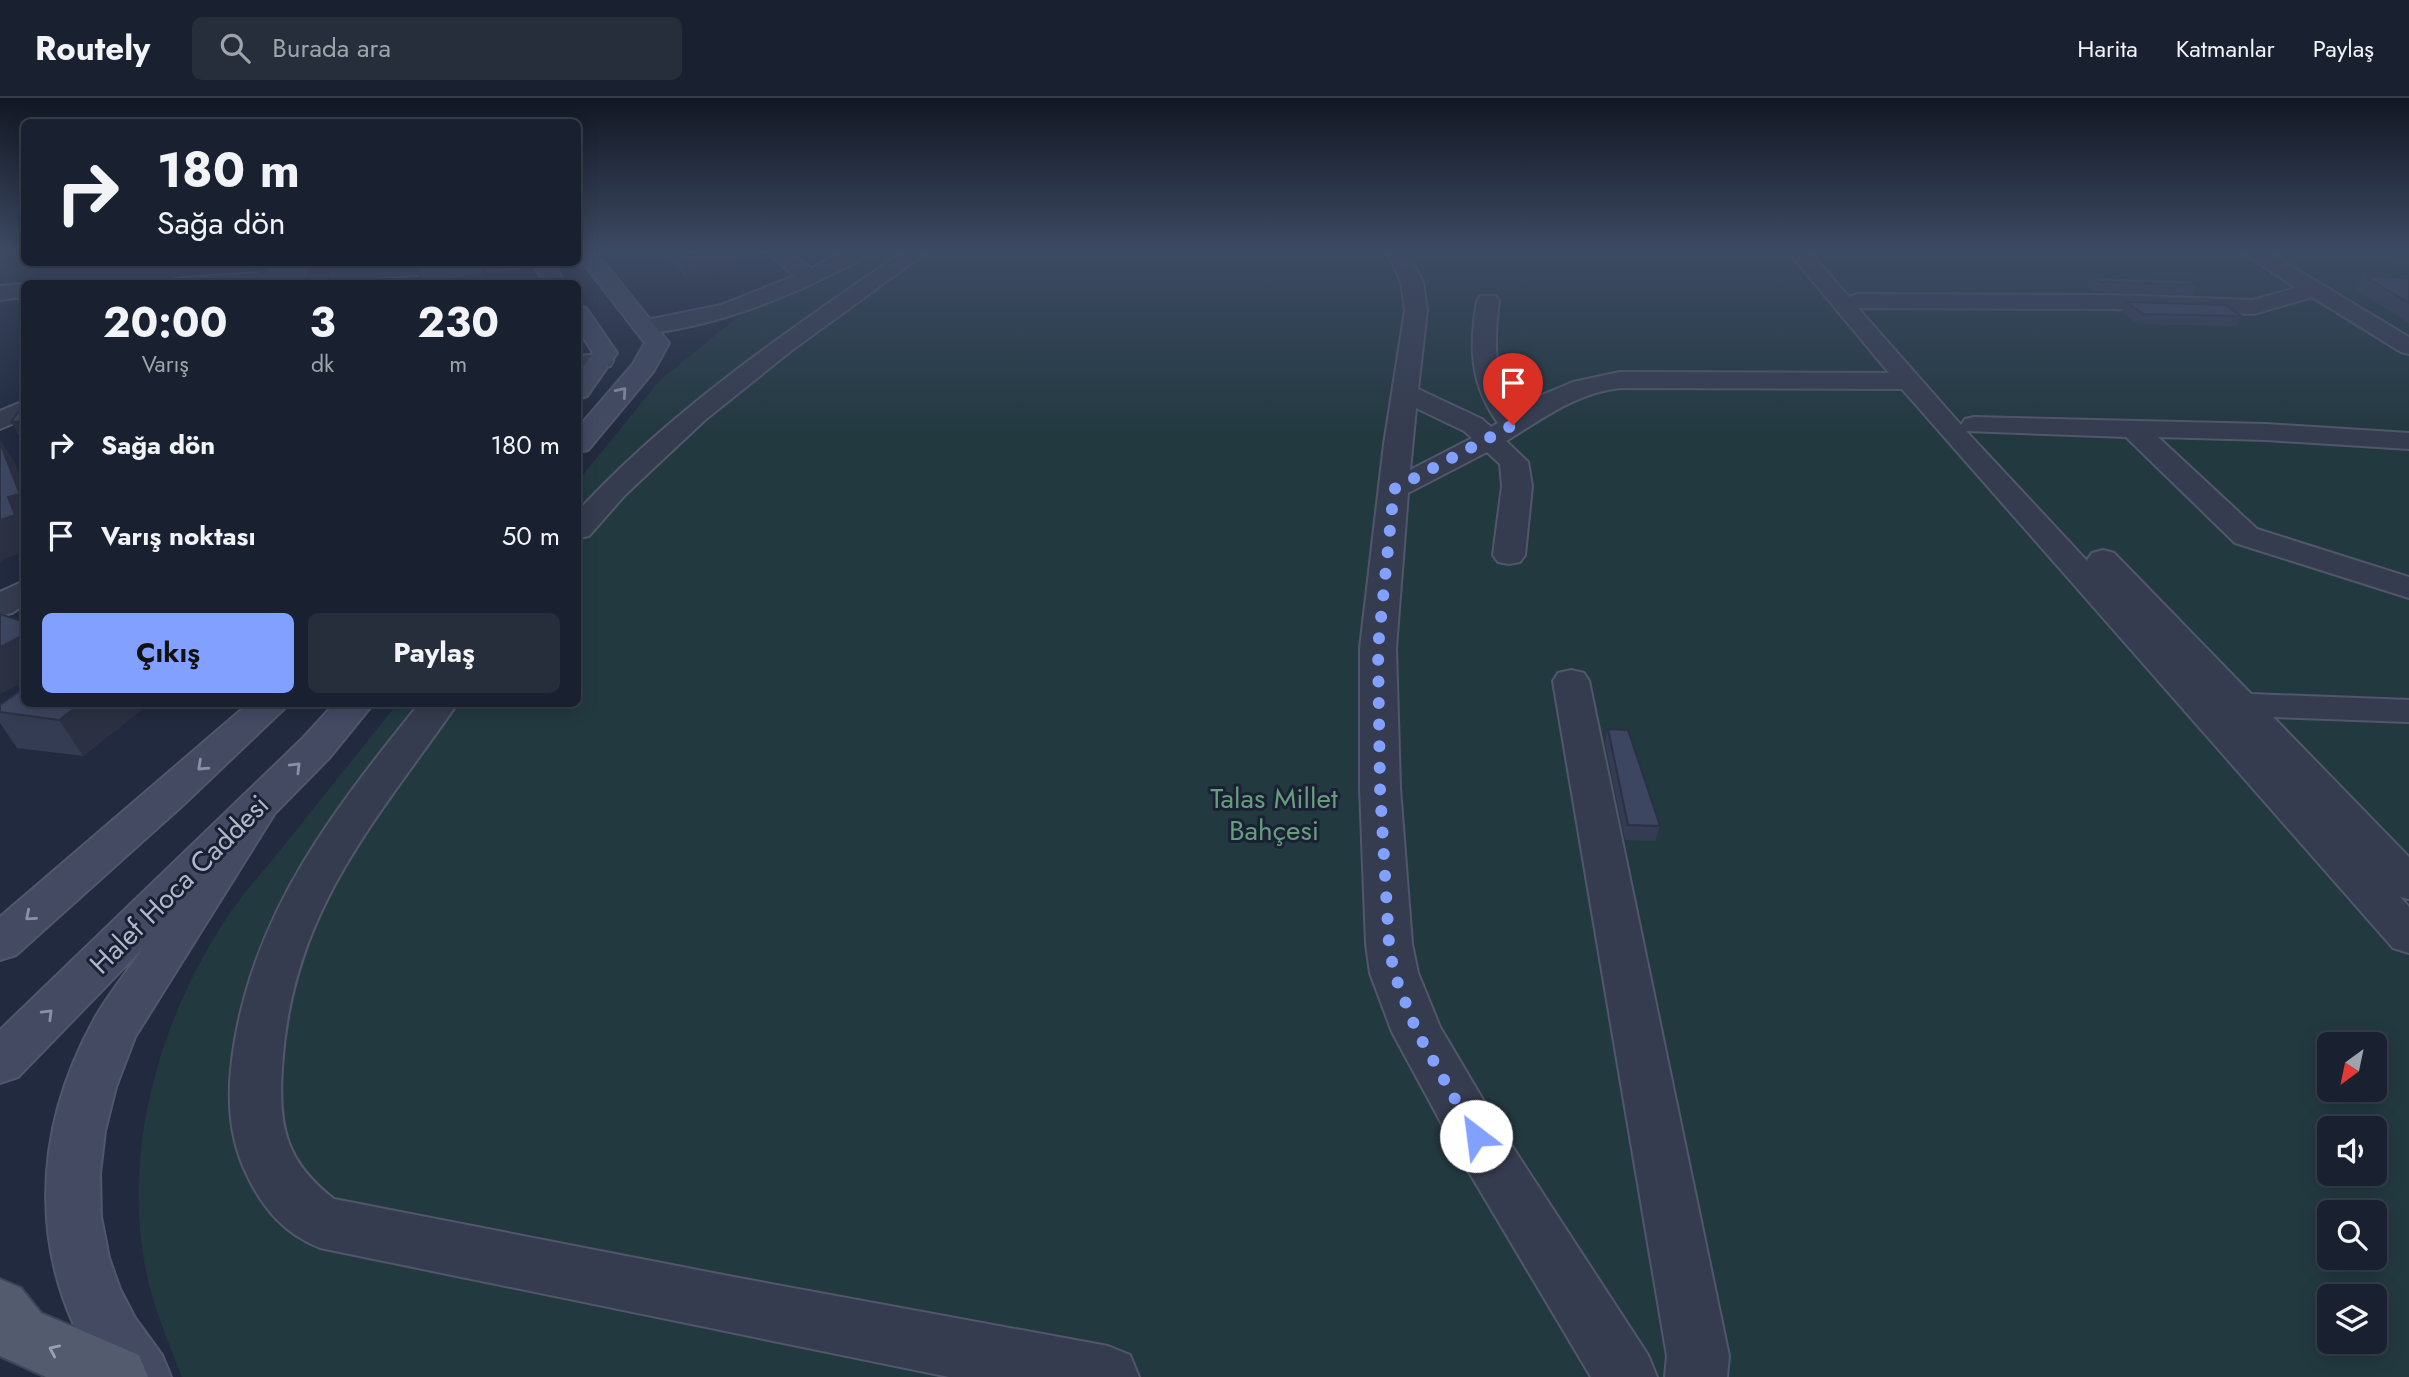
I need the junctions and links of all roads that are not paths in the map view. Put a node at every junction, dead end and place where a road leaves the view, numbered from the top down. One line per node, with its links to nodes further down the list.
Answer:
1 (632, 311): 11 (main road)
2 (730, 311): 9 (street)
3 (831, 311): 28 (street)
4 (1413, 311): 17 (street)
5 (1486, 311): 24 (street)
6 (1850, 311): 15 (street)
7 (1867, 311): 22 (street)
8 (2351, 311): 12 (street)
9 (725, 313): 11 (street); 13 (street)
10 (581, 317): 14 (main road)
11 (645, 327): 13 (main road)
12 (2409, 347)
13 (649, 358): 25 (main road, one-way to 13)
14 (589, 362): 16 (main road)
15 (1911, 381): 24 (street); 43 (street)
16 (581, 383)
17 (1405, 393): 24 (street); 27 (street)
18 (21, 394): 19 (street)
19 (0, 396)
20 (21, 410): 21 (street)
21 (0, 421)
22 (1974, 425): 23 (street); 36 (street)
23 (2132, 428): 26 (street); 30 (street)
24 (1502, 432): 27 (street); 29 (street)
25 (581, 441)
26 (2409, 441)
27 (1394, 489): 50 (street)
28 (581, 526)
29 (1509, 555)
30 (2409, 588)
31 (21, 593): 32 (street)
32 (0, 606)
33 (0, 625): 34 (street)
34 (21, 632)
35 (1570, 681): 51 (street)
36 (2241, 705): 40 (street); 42 (street)
37 (260, 707): 44 (main road, one-way to 44)
38 (351, 707): 41 (main road, Halef Hoca Caddesi, one-way to 38)
39 (436, 707): 49 (street)
40 (2409, 711)
41 (261, 802): 45 (main road, Halef Hoca Caddesi, one-way to 41); 48 (main road)
42 (2409, 884)
43 (2409, 936)
44 (0, 943)
45 (0, 1062)
46 (0, 1308): 47 (main road, one-way to 46)
47 (117, 1377)
48 (140, 1377)
49 (1108, 1377)
50 (1626, 1377)
51 (1696, 1377)

